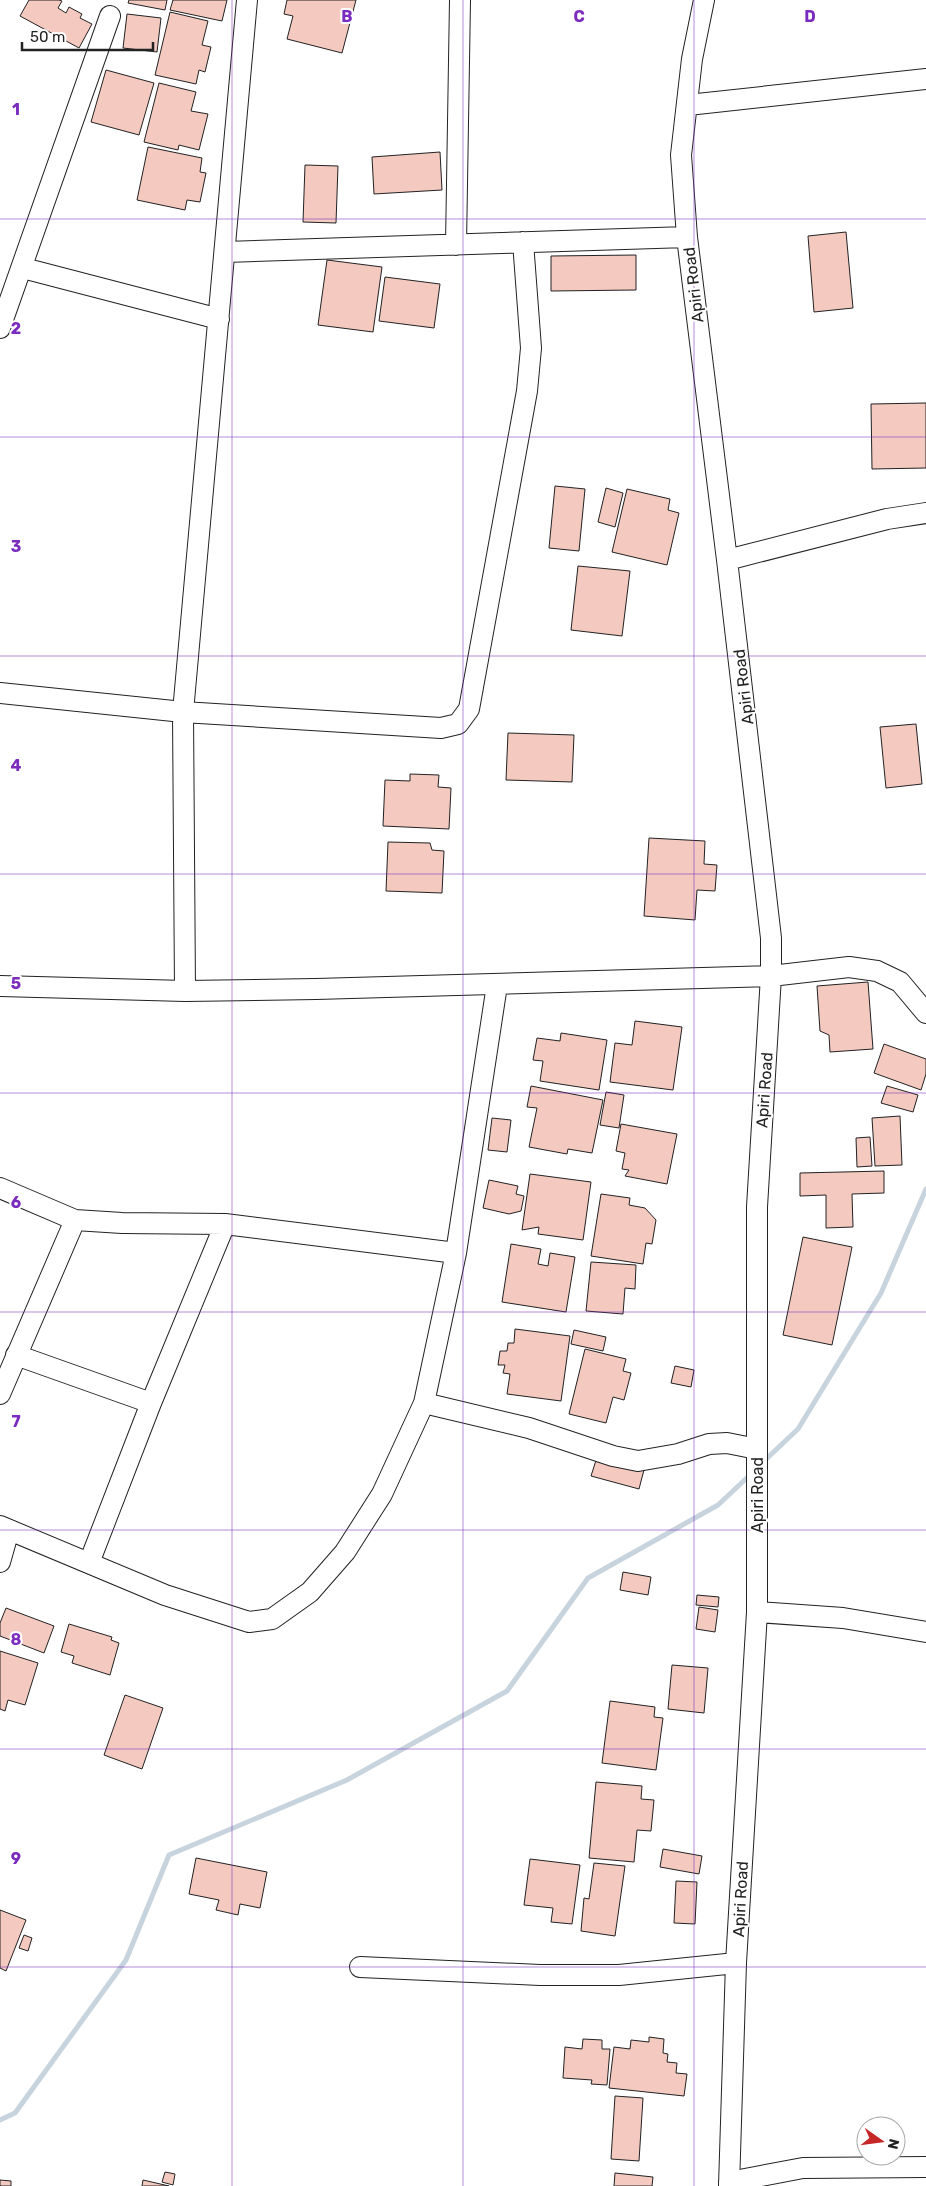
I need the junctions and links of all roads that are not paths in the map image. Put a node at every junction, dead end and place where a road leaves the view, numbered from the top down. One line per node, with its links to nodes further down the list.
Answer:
1 (247, 0): 10 (street)
2 (460, 0): 9 (street)
3 (704, 0): 6 (street, Apiri Road)
4 (110, 16): 11 (street)
5 (926, 79): 6 (street)
6 (688, 105): 7 (street, Apiri Road)
7 (687, 237): 8 (street); 15 (street, Apiri Road)
8 (523, 242): 9 (street); 17 (street)
9 (456, 246): 10 (street)
10 (225, 252): 12 (street)
11 (22, 268): 12 (street); 13 (street)
12 (219, 319): 17 (street)
13 (0, 328)
14 (926, 513): 15 (street)
15 (727, 560): 18 (street, Apiri Road)
16 (0, 694): 17 (street)
17 (183, 712): 21 (street)
18 (771, 976): 19 (street); 22 (street); 31 (street, Apiri Road)
19 (497, 984): 21 (street); 26 (street)
20 (0, 986): 21 (street)
21 (185, 991)
22 (926, 1013)
23 (0, 1188): 24 (street)
24 (74, 1220): 25 (street); 27 (street)
25 (225, 1224): 26 (street); 29 (street)
26 (456, 1254): 30 (street)
27 (16, 1355): 28 (street); 29 (street)
28 (0, 1394)
29 (151, 1403): 34 (street)
30 (424, 1403): 31 (street); 34 (street)
31 (757, 1449): 35 (street, Apiri Road)
32 (5, 1528): 33 (street); 34 (street)
33 (0, 1562)
34 (89, 1563)
35 (757, 1612): 36 (street); 37 (street, Apiri Road)
36 (926, 1632)
37 (736, 1963): 38 (street); 40 (street, Apiri Road)
38 (360, 1967)
39 (926, 2167): 40 (street)
40 (729, 2184)

